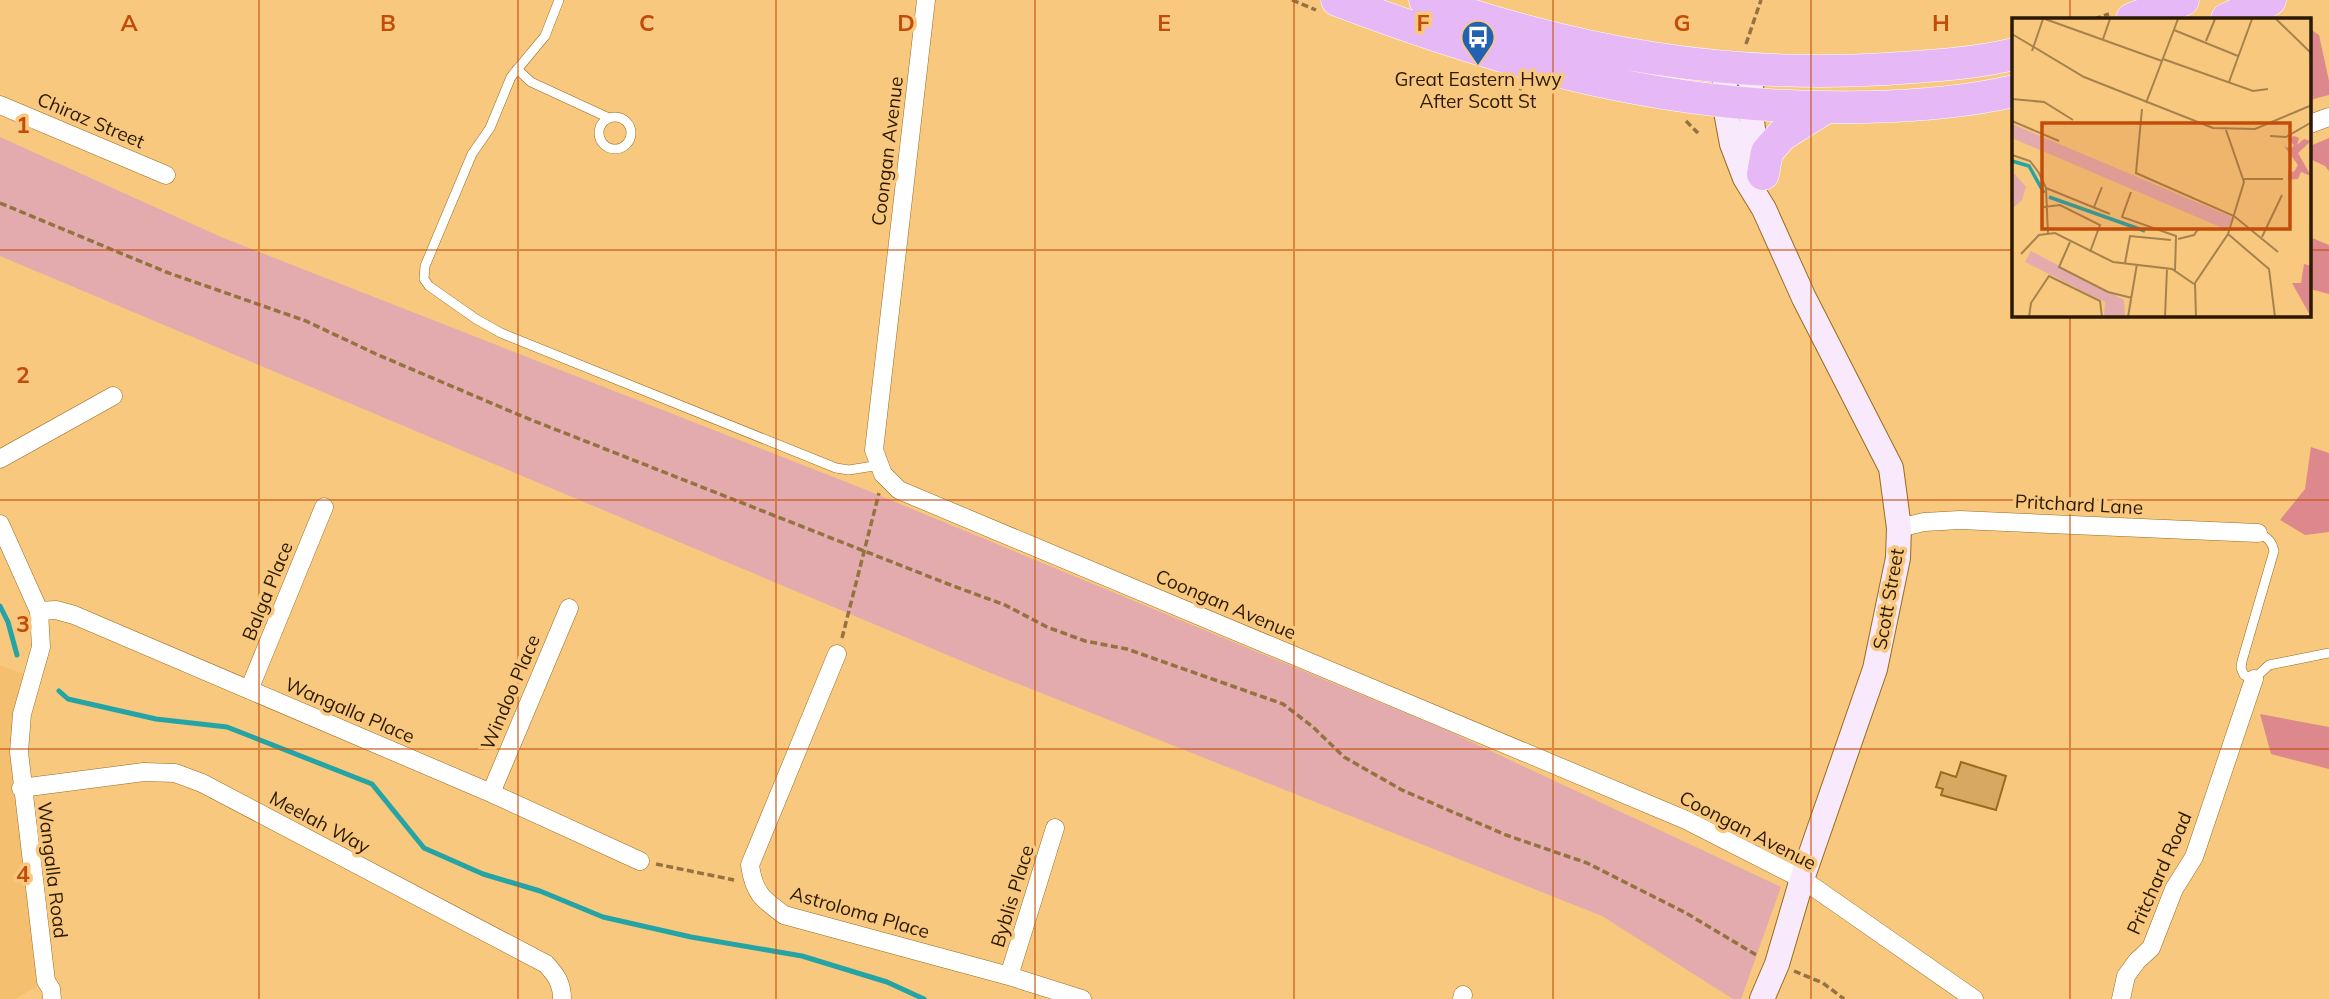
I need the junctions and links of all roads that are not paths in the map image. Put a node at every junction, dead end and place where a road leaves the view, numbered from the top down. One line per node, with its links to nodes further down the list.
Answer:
1 (559, 0): 11 (lane)
2 (926, 0): 24 (street, Coongan Avenue)
3 (1337, 0): 13 (highway)
4 (1425, 0): 10 (highway)
5 (2183, 0): 7 (highway)
6 (2270, 0): 8 (highway)
7 (2135, 18)
8 (2229, 18)
9 (2012, 54): 10 (highway)
10 (1741, 61): 13 (main road, Scott Street)
11 (517, 69): 17 (lane); 24 (lane)
12 (2012, 91): 15 (highway)
13 (1737, 103): 15 (highway); 19 (main road, Scott Street); 21 (main road, Scott Street)
14 (0, 105): 20 (street, Chiraz Street)
15 (1825, 108): 19 (highway)
16 (2329, 117): 18 (street)
17 (609, 118)
18 (2312, 123)
19 (1763, 174): 21 (main road, Scott Street)
20 (166, 175)
21 (1764, 209): 27 (main road, Scott Street)
22 (113, 396): 23 (street)
23 (0, 459)
24 (882, 470): 39 (street, Coongan Avenue)
25 (324, 507): 34 (street, Balga Place)
26 (0, 524): 30 (street, Wangalla Road)
27 (1899, 528): 28 (street, Pritchard Lane); 39 (main road, Scott Street)
28 (2258, 533): 33 (lane)
29 (569, 608): 36 (street, Windoo Place)
30 (40, 611): 34 (street, Wangalla Place); 35 (street, Wangalla Road)
31 (2329, 653): 33 (lane)
32 (838, 654): 40 (street, Astroloma Place)
33 (2254, 679): 48 (street, Pritchard Road)
34 (249, 690): 36 (street, Wangalla Place)
35 (22, 788): 41 (street, Wangalla Road); 44 (street, Meelah Way)
36 (491, 793): 38 (street, Wangalla Place)
37 (1055, 828): 40 (street, Byblis Place)
38 (640, 861)
39 (1802, 879): 46 (main road, Scott Street); 47 (street, Coongan Avenue)
40 (1009, 976): 45 (street, Astroloma Place)
41 (46, 981): 42 (street, Wangalla Road); 43 (street, Wangalla Road)
42 (43, 999)
43 (52, 999)
44 (562, 999)
45 (1082, 999)
46 (1762, 999)
47 (1974, 999)
48 (2121, 999)

